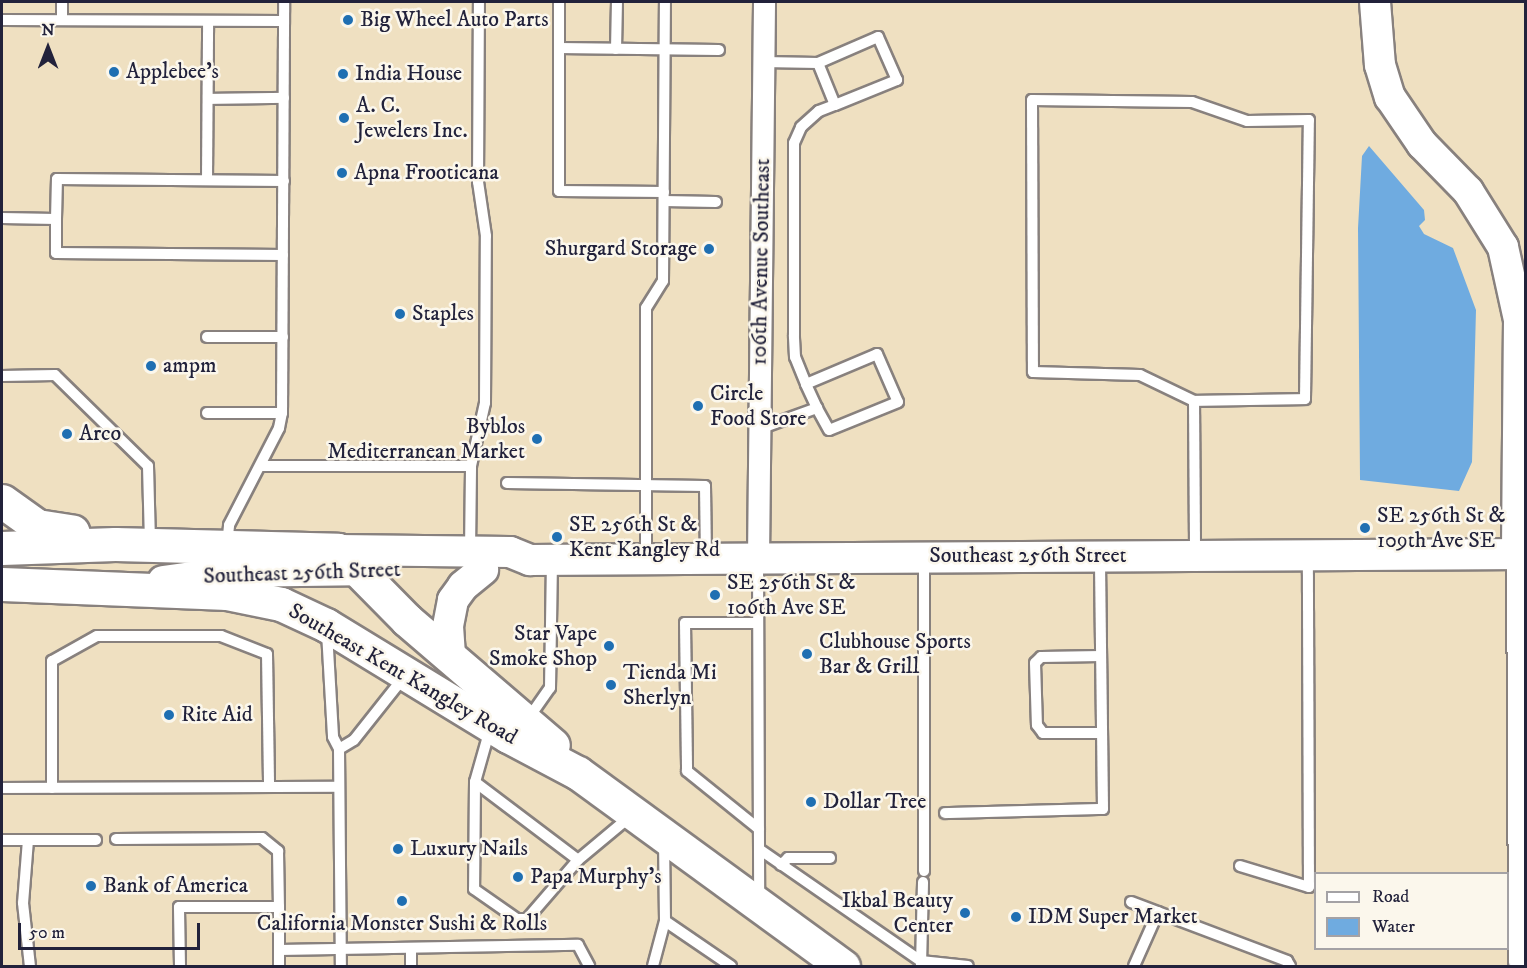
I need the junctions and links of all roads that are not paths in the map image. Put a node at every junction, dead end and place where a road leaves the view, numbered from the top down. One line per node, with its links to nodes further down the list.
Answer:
1 (62, 2): 10 (lane)
2 (284, 2): 12 (lane)
3 (479, 2): 39 (lane)
4 (559, 2): 13 (lane)
5 (617, 2): 14 (lane)
6 (665, 2): 15 (lane)
7 (764, 2): 17 (street, 106th Avenue Southeast)
8 (1375, 2): 47 (main road)
9 (2, 20): 10 (lane)
10 (62, 20): 11 (lane)
11 (208, 21): 12 (lane); 20 (lane)
12 (284, 21): 19 (lane)
13 (559, 48): 14 (lane); 24 (lane)
14 (616, 49): 15 (lane)
15 (664, 50): 16 (lane); 24 (lane)
16 (719, 50)
17 (763, 62): 18 (lane); 37 (street, 106th Avenue Southeast)
18 (818, 63): 21 (lane); 21 (lane)
19 (284, 98): 20 (lane); 23 (lane)
20 (208, 99): 22 (lane)
21 (835, 105): 32 (lane)
22 (207, 180): 23 (lane); 27 (lane)
23 (284, 181): 28 (lane)
24 (664, 197): 25 (lane); 41 (lane)
25 (716, 202)
26 (2, 218): 27 (lane)
27 (56, 219): 28 (lane)
28 (284, 255): 30 (lane)
29 (207, 337): 30 (lane)
30 (283, 337): 36 (lane)
31 (2, 376): 44 (lane)
32 (806, 384): 34 (lane); 34 (lane)
33 (1194, 400): 33 (lane); 49 (lane)
34 (817, 408): 37 (lane)
35 (207, 413): 36 (lane)
36 (282, 413): 38 (lane)
37 (759, 429): 53 (street, 106th Avenue Southeast)
38 (261, 466): 39 (lane); 45 (lane)
39 (471, 466): 57 (lane)
40 (507, 483): 41 (lane)
41 (646, 486): 52 (lane); 54 (lane)
42 (2, 501): 43 (main road)
43 (115, 544): 44 (main road, Southeast 256th Street); 46 (main road, Southeast 256th Street)
44 (150, 544): 45 (main road, Southeast 256th Street)
45 (227, 545): 55 (main road, Southeast 256th Street)
46 (2, 548)
47 (1521, 554): 50 (main road, Southeast 256th Street); 96 (street)
48 (1100, 555): 49 (main road, Southeast 256th Street); 51 (main road, Southeast 256th Street); 63 (lane)
49 (1195, 555): 50 (main road, Southeast 256th Street)
50 (1308, 555): 87 (lane)
51 (924, 556): 53 (main road, Southeast 256th Street); 97 (lane)
52 (706, 558): 53 (main road, Southeast 256th Street); 54 (main road, Southeast 256th Street)
53 (758, 558): 60 (lane)
54 (646, 559): 56 (main road, Southeast 256th Street)
55 (347, 560): 57 (main road, Southeast 256th Street); 59 (main road, Southeast 256th Street); 62 (main road, Southeast Kent Kangley Road)
56 (541, 560): 57 (main road, Southeast 256th Street); 65 (lane)
57 (477, 561): 62 (main road)
58 (2, 584): 59 (main road, Southeast 256th Street)
59 (113, 588): 61 (main road, Southeast Kent Kangley Road)
60 (758, 623): 77 (lane); 77 (lane)
61 (326, 625): 64 (main road, Southeast Kent Kangley Road); 68 (lane)
62 (450, 655): 65 (main road, Southeast Kent Kangley Road)
63 (1101, 656): 67 (lane); 67 (lane)
64 (406, 674): 65 (main road); 66 (main road, Southeast Kent Kangley Road); 68 (lane)
65 (526, 721): 69 (main road, Southeast Kent Kangley Road)
66 (491, 726): 69 (main road, Southeast Kent Kangley Road); 70 (lane)
67 (1102, 733): 76 (lane)
68 (339, 749): 72 (lane)
69 (579, 773): 75 (main road, Southeast Kent Kangley Road)
70 (476, 782): 85 (lane); 85 (lane)
71 (269, 787): 72 (lane); 74 (lane); 74 (lane)
72 (339, 787): 93 (lane)
73 (2, 788): 74 (lane)
74 (52, 788)
75 (634, 813): 78 (main road, Southeast Kent Kangley Road); 85 (lane)
76 (945, 813)
77 (759, 829): 83 (lane)
78 (664, 835): 89 (main road, Southeast Kent Kangley Road); 92 (lane)
79 (116, 839): 90 (lane)
80 (2, 840): 81 (lane)
81 (28, 840): 82 (lane); 98 (lane)
82 (96, 840)
83 (759, 849): 86 (lane); 89 (lane)
84 (830, 858): 86 (lane)
85 (579, 860)
86 (782, 865): 97 (lane)
87 (1240, 866)
88 (1131, 902): 91 (lane)
89 (759, 904): 106 (main road, Southeast Kent Kangley Road)
90 (279, 907): 95 (lane); 99 (lane)
91 (1158, 912): 108 (lane); 109 (lane)
92 (665, 921): 104 (lane); 105 (lane)
93 (341, 948): 94 (lane); 95 (lane); 101 (lane)
94 (411, 948): 102 (lane); 103 (lane)
95 (279, 950): 100 (lane)
96 (1519, 962)
97 (921, 964): 107 (lane)
98 (30, 966)
99 (180, 966)
100 (279, 966)
101 (341, 966)
102 (411, 966)
103 (589, 966)
104 (653, 966)
105 (730, 966)
106 (843, 966)
107 (968, 966)
108 (1134, 966)
109 (1290, 966)

